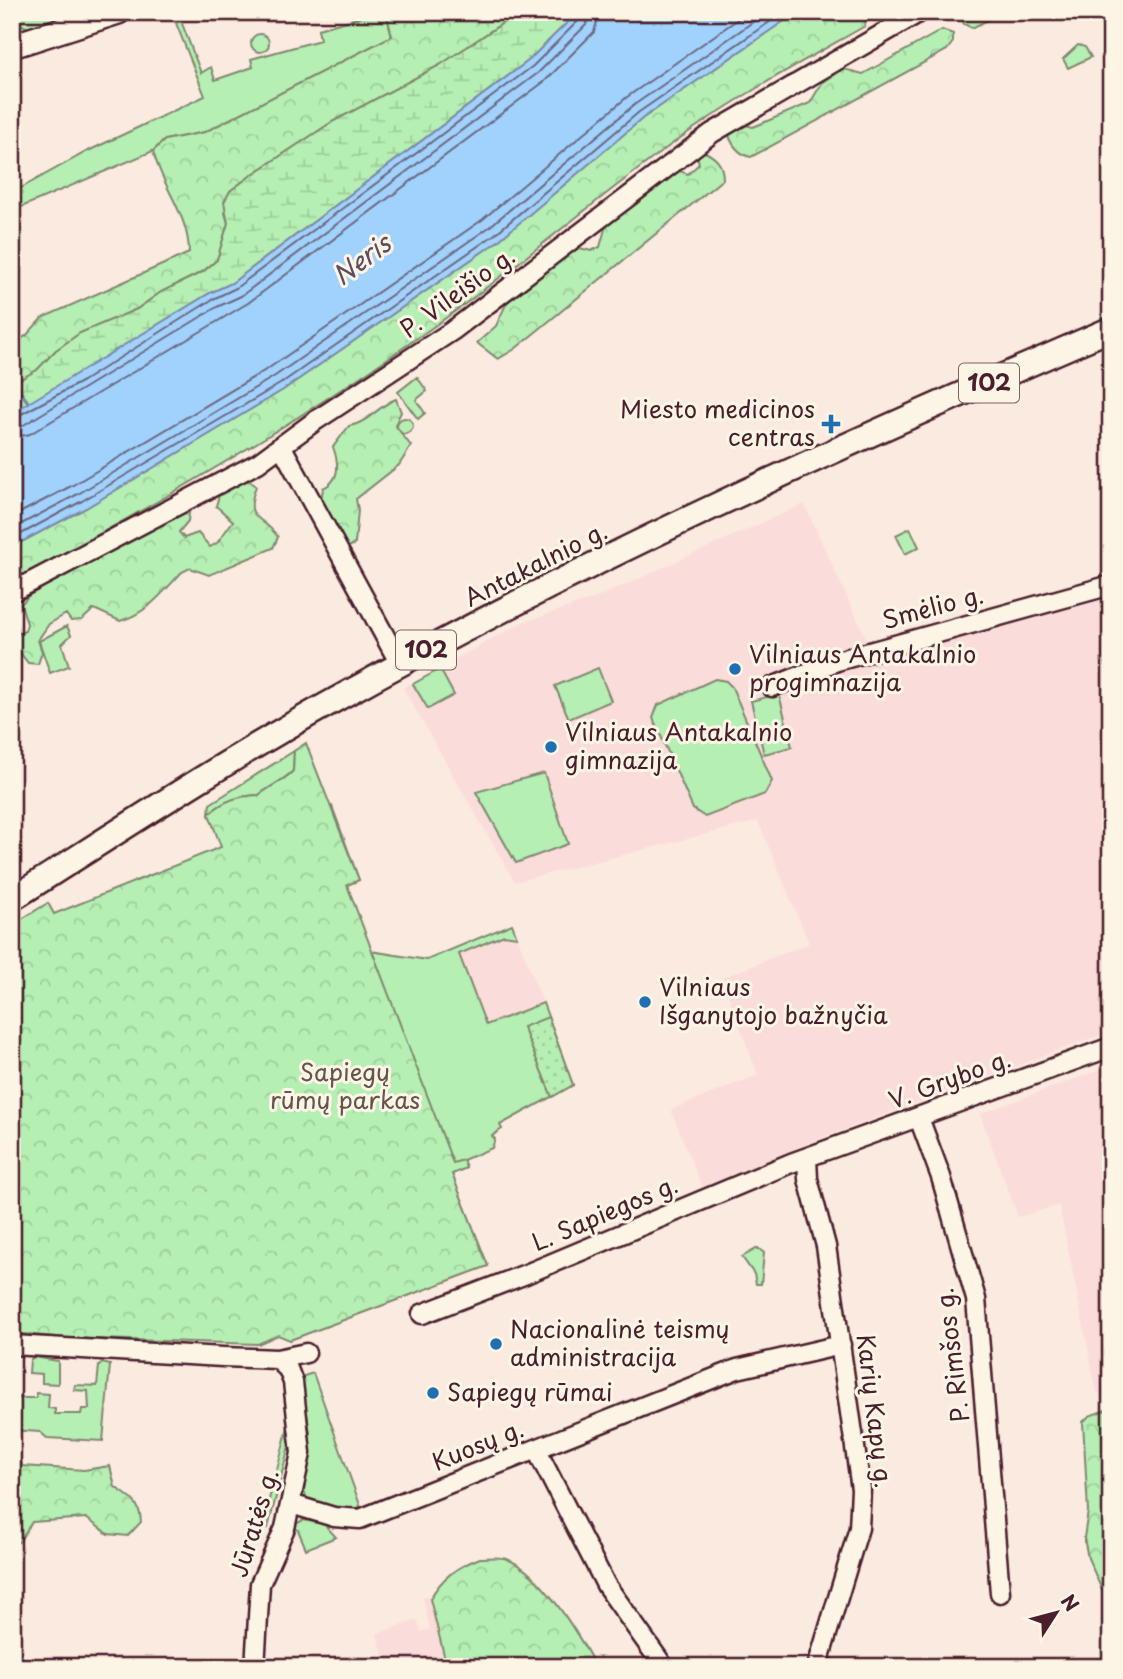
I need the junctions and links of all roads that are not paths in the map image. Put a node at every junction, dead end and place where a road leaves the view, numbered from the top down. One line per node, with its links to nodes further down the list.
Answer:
1 (118, 12): 3 (main road)
2 (919, 12): 5 (street, P. Vileišio g.)
3 (12, 46)
4 (1111, 329): 8 (main road, Antakalnio g. / 102)
5 (282, 447): 7 (street, P. Vileišio g.); 8 (street)
6 (1111, 585): 9 (street, Smėlio g.)
7 (12, 593)
8 (400, 664): 10 (main road, Antakalnio g. / 102)
9 (772, 687)
10 (12, 899)
11 (1111, 1047): 12 (street, V. Grybo g.)
12 (919, 1118): 13 (street, V. Grybo g.); 21 (street, P. Rimšos g.)
13 (807, 1159): 14 (street, L. Sapiegos g.); 16 (street, Karių Kapų g.)
14 (422, 1314)
15 (12, 1345): 18 (street)
16 (841, 1345): 19 (street, Kuosų g.); 24 (street, Karių Kapų g.)
17 (306, 1353): 18 (street)
18 (277, 1359): 20 (street, Jūratės g.)
19 (536, 1449): 20 (street, Kuosų g.); 23 (street)
20 (291, 1504): 22 (street, Jūratės g.)
21 (1000, 1593)
22 (255, 1667)
23 (664, 1667)
24 (817, 1667)

